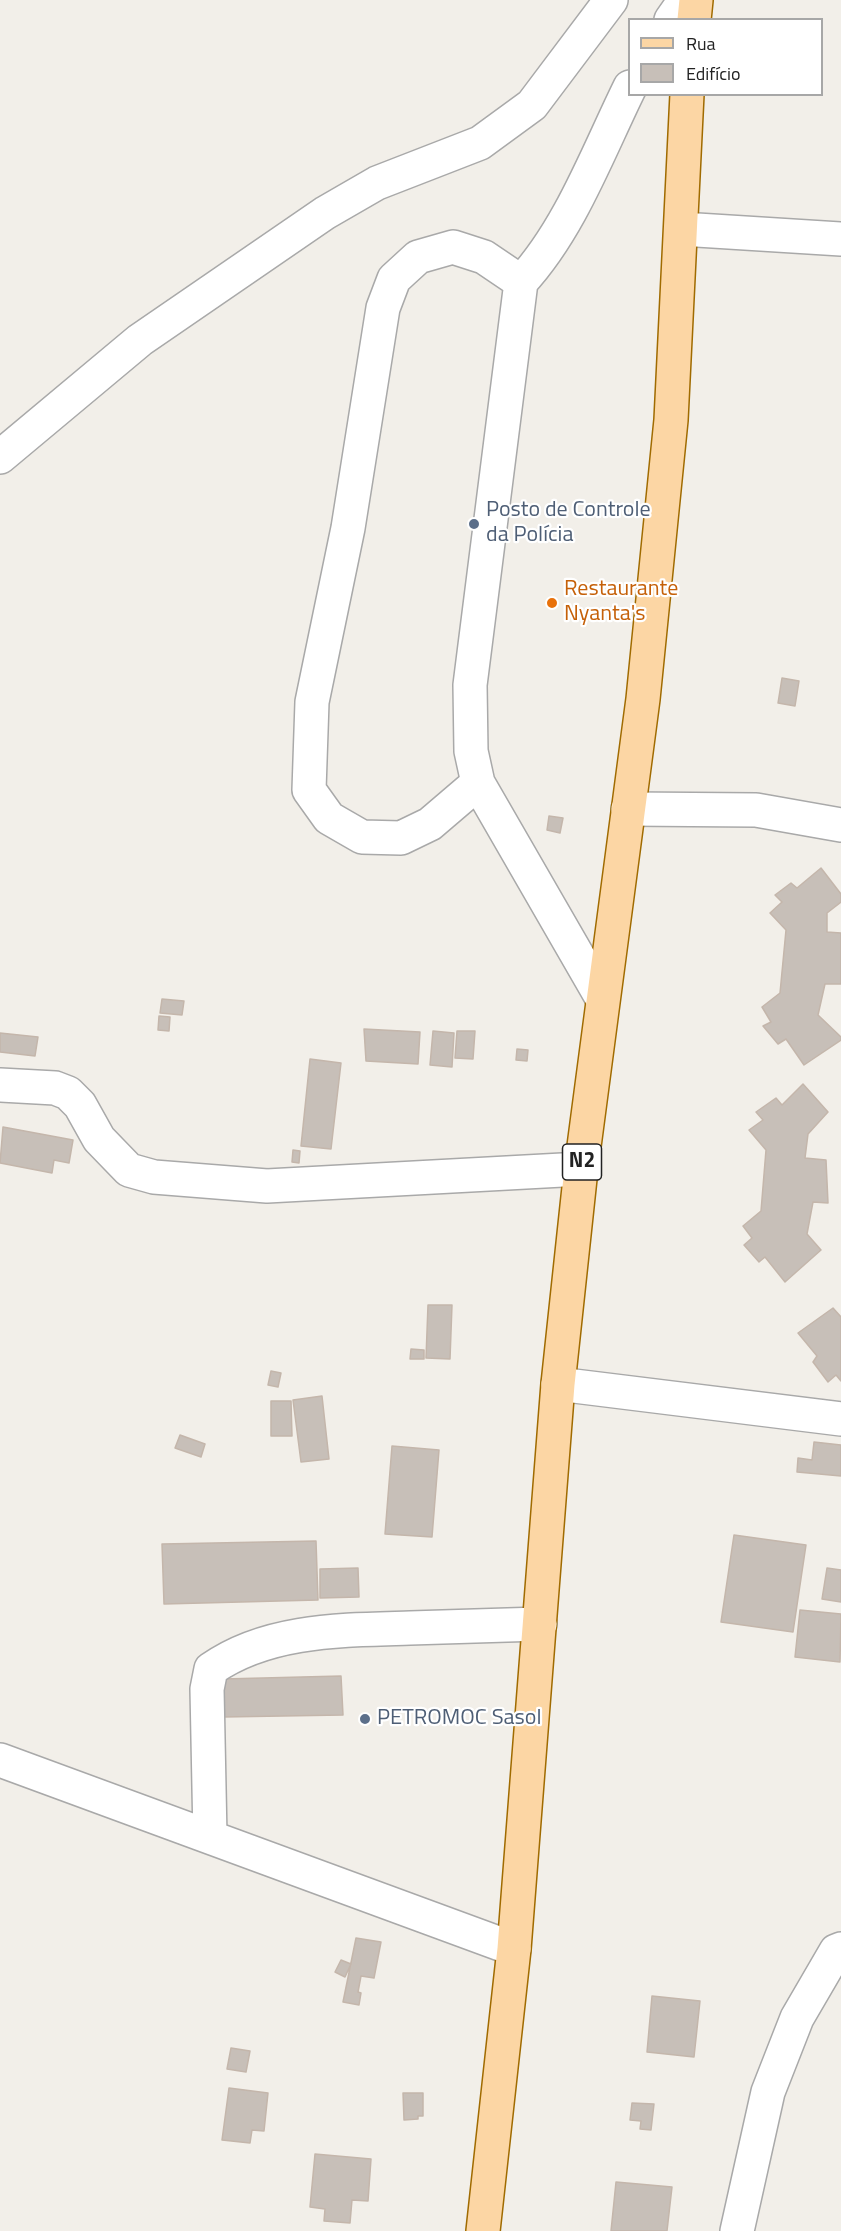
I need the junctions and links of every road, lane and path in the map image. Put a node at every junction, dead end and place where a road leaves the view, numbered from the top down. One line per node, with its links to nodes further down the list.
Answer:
1 (611, 0): 11 (street)
2 (685, 0): 4 (street)
3 (696, 0): 5 (main road)
4 (672, 18)
5 (694, 18)
6 (628, 91): 10 (street)
7 (687, 96): 8 (main road, N2)
8 (681, 229): 9 (street); 13 (main road, N2)
9 (841, 239)
10 (521, 282): 12 (street); 12 (street)
11 (0, 457)
12 (478, 783): 15 (street)
13 (628, 809): 14 (street); 15 (main road, N2)
14 (841, 825)
15 (602, 998): 17 (main road, N2)
16 (0, 1085): 17 (street)
17 (581, 1169): 18 (main road, N2)
18 (558, 1384): 19 (street); 20 (main road, N2)
19 (841, 1419)
20 (540, 1624): 22 (street); 23 (main road, N2)
21 (0, 1760): 22 (street)
22 (210, 1837): 23 (street)
23 (514, 1949): 25 (main road, N2)
24 (841, 1949): 26 (street)
25 (483, 2231)
26 (737, 2231)

